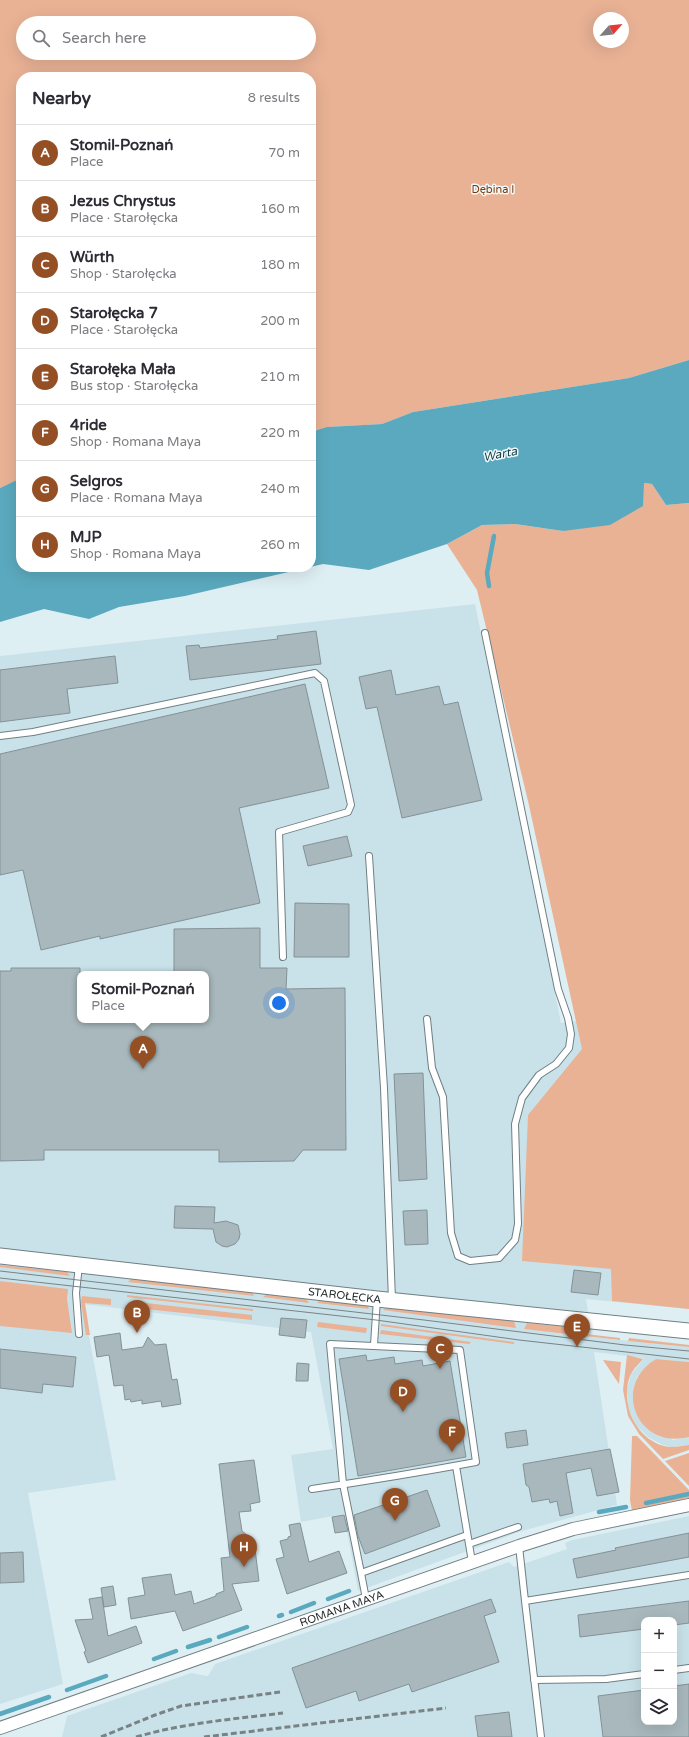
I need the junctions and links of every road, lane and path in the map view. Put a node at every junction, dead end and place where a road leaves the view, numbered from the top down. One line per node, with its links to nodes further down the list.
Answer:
1 (486, 633): 5 (lane)
2 (0, 736): 4 (lane)
3 (369, 856): 9 (lane)
4 (283, 957)
5 (427, 1019)
6 (0, 1256): 7 (street, STAROŁĘCKA)
7 (79, 1265): 8 (street, STAROŁĘCKA); 11 (lane)
8 (377, 1299): 9 (street, STAROŁĘCKA); 12 (lane)
9 (392, 1300): 10 (street, STAROŁĘCKA)
10 (689, 1331)
11 (79, 1334)
12 (374, 1345): 13 (lane); 14 (lane)
13 (456, 1466): 14 (lane); 18 (lane)
14 (343, 1484): 15 (lane); 22 (lane)
15 (312, 1489)
16 (689, 1505): 20 (street, ROMANA MAYA)
17 (518, 1527): 19 (lane)
18 (467, 1535): 19 (lane); 22 (lane)
19 (469, 1544): 21 (lane)
20 (519, 1546): 21 (street, ROMANA MAYA); 25 (lane)
21 (472, 1562): 24 (street, ROMANA MAYA)
22 (361, 1573): 24 (lane)
23 (689, 1575): 25 (lane)
24 (366, 1599): 30 (street, ROMANA MAYA)
25 (525, 1601): 29 (lane)
26 (689, 1668): 27 (lane)
27 (677, 1670)
28 (641, 1674): 29 (lane)
29 (534, 1680): 31 (lane)
30 (0, 1728)
31 (541, 1737)

